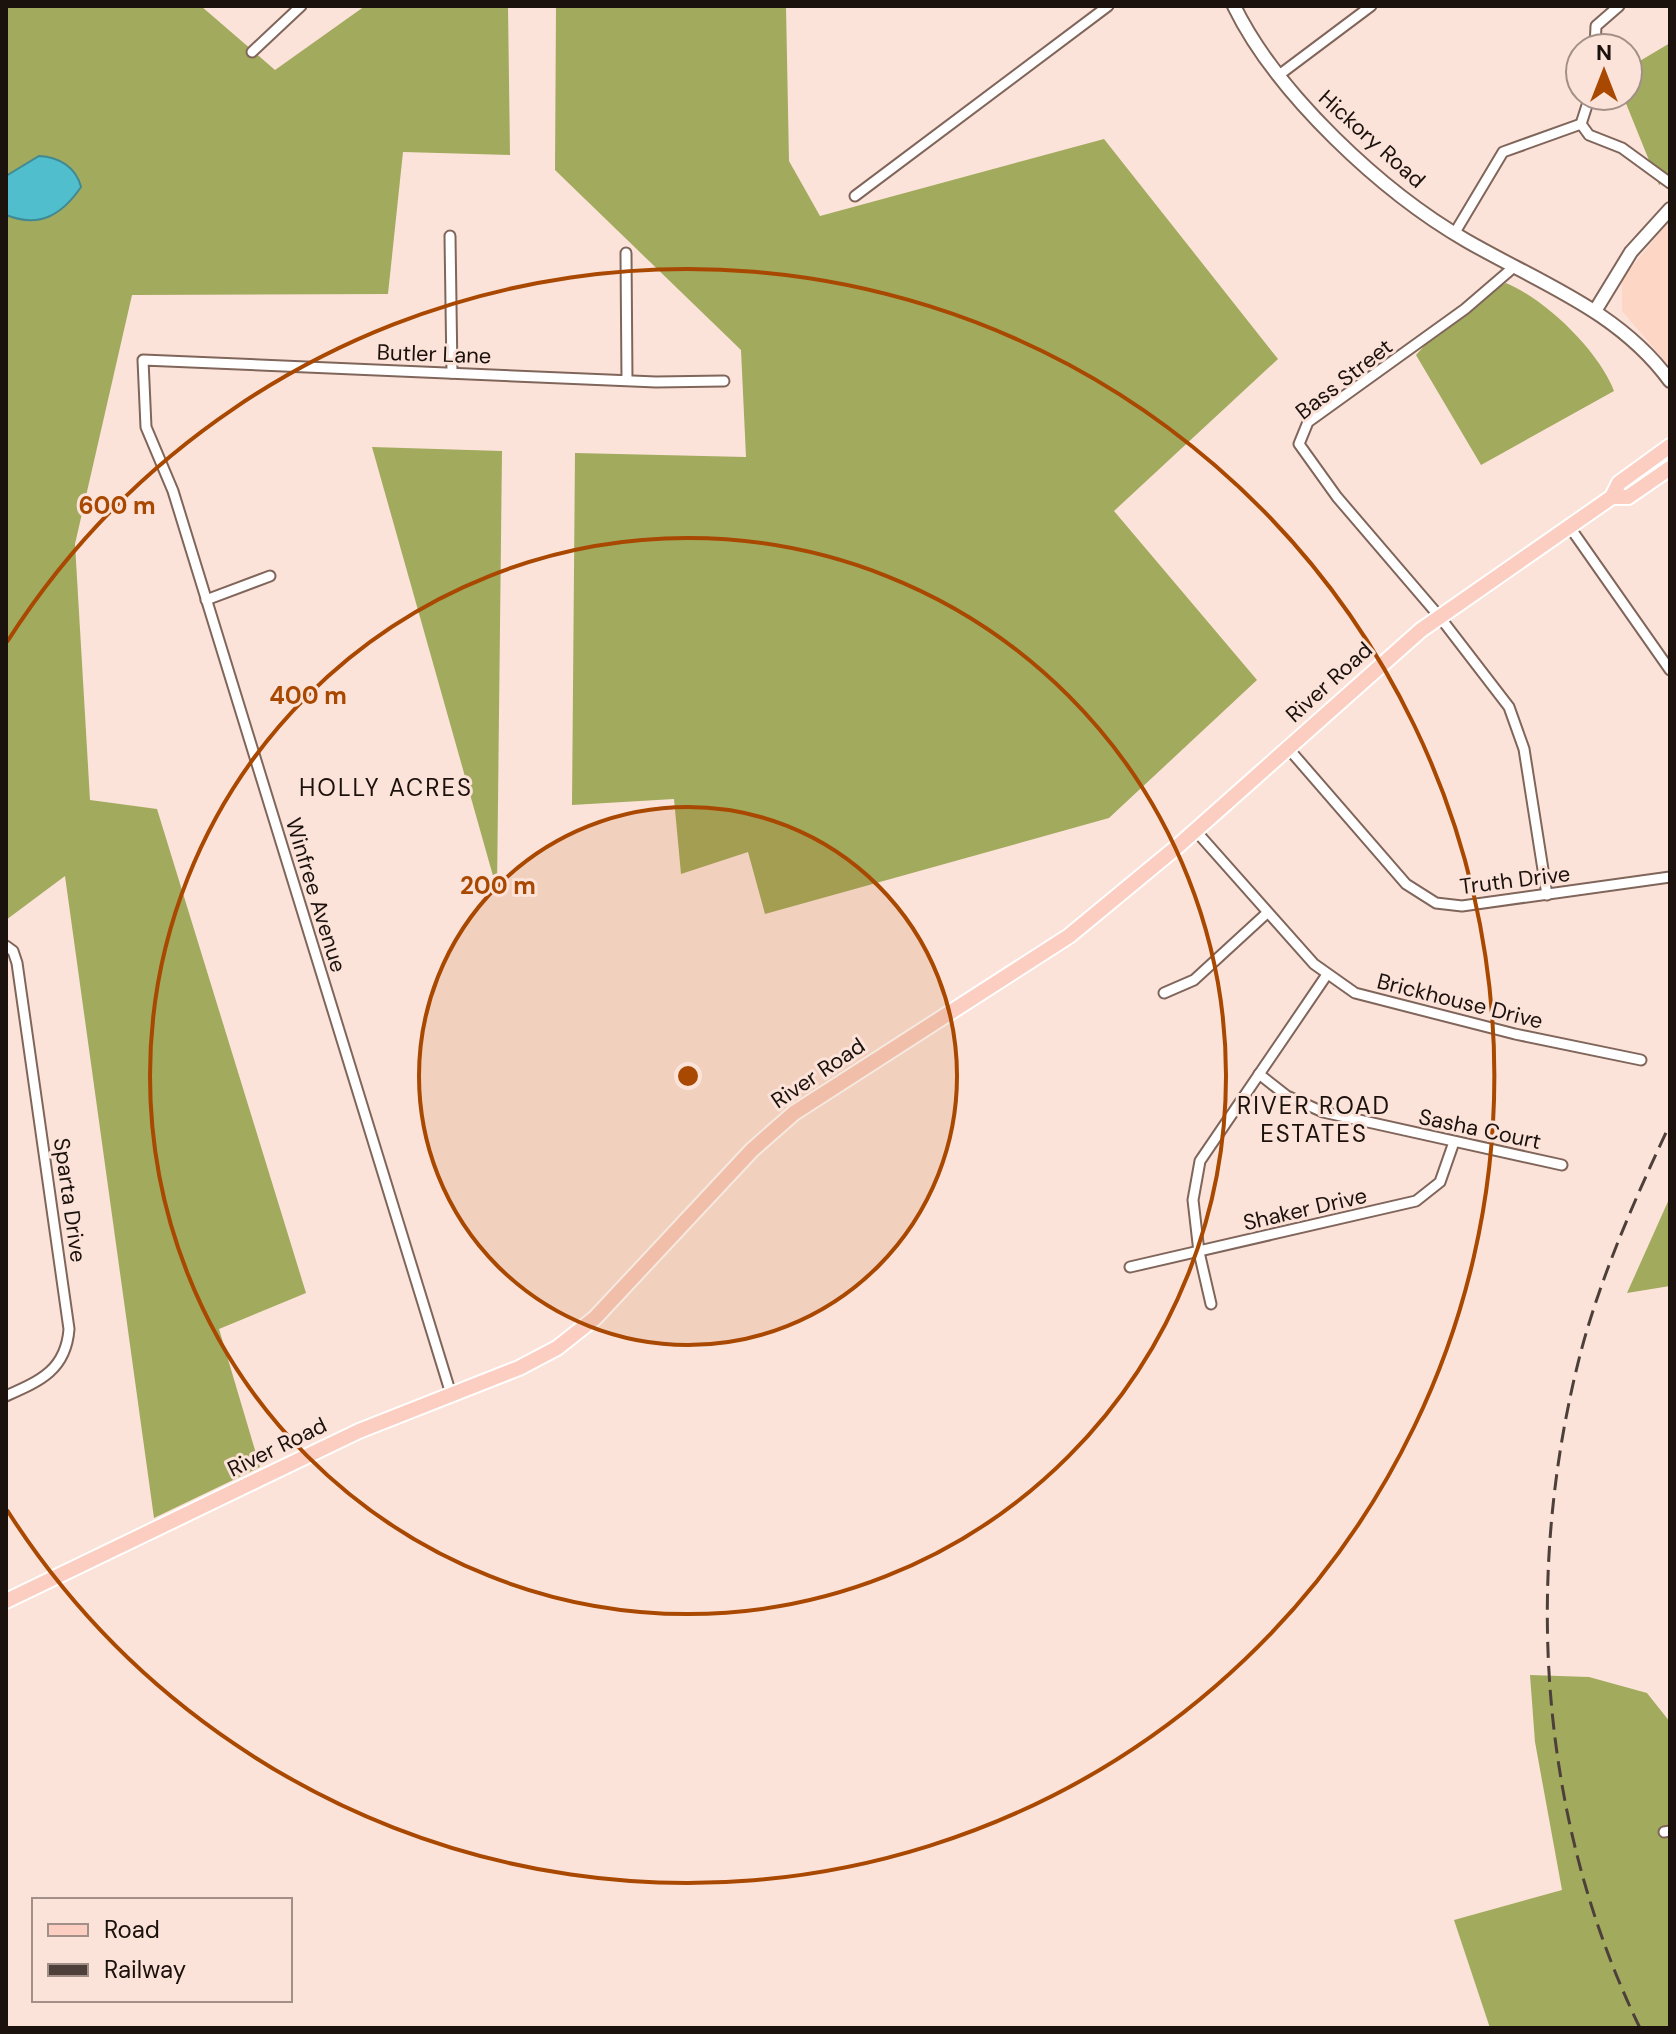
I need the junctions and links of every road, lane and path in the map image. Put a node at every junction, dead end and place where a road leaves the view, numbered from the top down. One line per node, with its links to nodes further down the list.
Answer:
1 (1108, 6): 12 (street)
2 (1234, 6): 8 (main road, Hickory Road)
3 (1371, 6): 8 (street)
4 (1619, 6): 6 (street)
5 (296, 7): 7 (street)
6 (1596, 32)
7 (252, 52)
8 (1279, 75): 14 (main road, Hickory Road)
9 (1585, 112): 10 (street)
10 (1581, 124): 11 (street); 14 (street)
11 (1670, 183)
12 (855, 196)
13 (1670, 209): 18 (main road)
14 (1454, 234): 17 (main road, Hickory Road)
15 (450, 236): 20 (street)
16 (626, 253): 21 (street)
17 (1515, 266): 18 (main road, Hickory Road); 30 (street, Bass Street)
18 (1595, 311): 23 (main road)
19 (143, 360): 20 (street, Butler Lane); 29 (street, Winfree Avenue)
20 (452, 373): 21 (street, Butler Lane)
21 (627, 380): 22 (street, Butler Lane)
22 (724, 381)
23 (1670, 381)
24 (1670, 446): 26 (main road, River Road)
25 (1670, 468): 26 (main road, River Road)
26 (1612, 497): 27 (main road, River Road)
27 (1569, 526): 30 (main road, River Road); 31 (street)
28 (270, 576): 29 (street)
29 (206, 600): 47 (street, Winfree Avenue)
30 (1439, 616): 32 (main road, River Road); 35 (street, Bass Street)
31 (1670, 670)
32 (1288, 748): 33 (main road, River Road); 35 (street, Truth Drive)
33 (1195, 830): 36 (street, Brickhouse Drive); 47 (main road, River Road)
34 (1670, 877): 35 (street, Truth Drive)
35 (1547, 895)
36 (1267, 913): 38 (street, Brickhouse Drive); 39 (street)
37 (6, 946): 48 (street, Sparta Drive)
38 (1326, 976): 40 (street, Brickhouse Drive); 41 (street)
39 (1164, 993)
40 (1641, 1060)
41 (1259, 1074): 42 (street, Sasha Court); 44 (street)
42 (1454, 1142): 43 (street, Sasha Court); 44 (street, Shaker Drive)
43 (1562, 1165)
44 (1199, 1252): 45 (street, Shaker Drive); 46 (street)
45 (1130, 1267)
46 (1211, 1304)
47 (451, 1394): 49 (main road, River Road)
48 (6, 1396)
49 (6, 1601)

